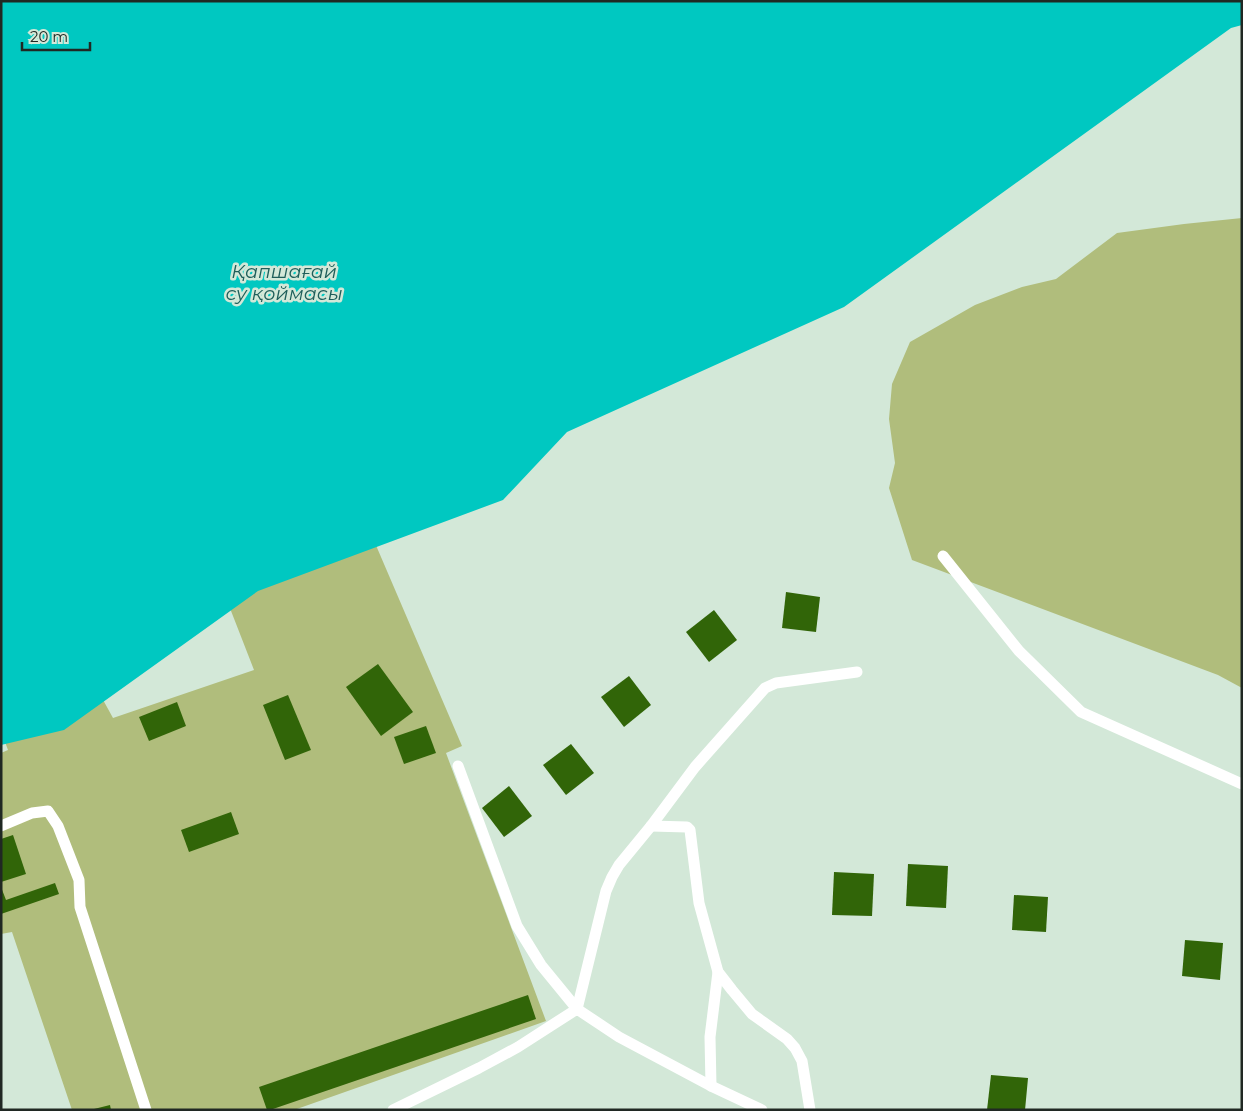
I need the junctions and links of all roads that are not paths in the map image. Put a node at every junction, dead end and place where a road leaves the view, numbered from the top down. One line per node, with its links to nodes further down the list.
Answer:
1 (943, 556): 4 (lane)
2 (857, 672): 6 (lane)
3 (458, 766): 8 (lane)
4 (1242, 784)
5 (1, 826): 10 (lane)
6 (651, 826): 7 (lane); 8 (lane)
7 (718, 972): 9 (lane); 13 (lane)
8 (577, 1009): 9 (lane); 11 (lane)
9 (711, 1086): 12 (lane)
10 (146, 1110)
11 (393, 1110)
12 (762, 1110)
13 (810, 1110)

